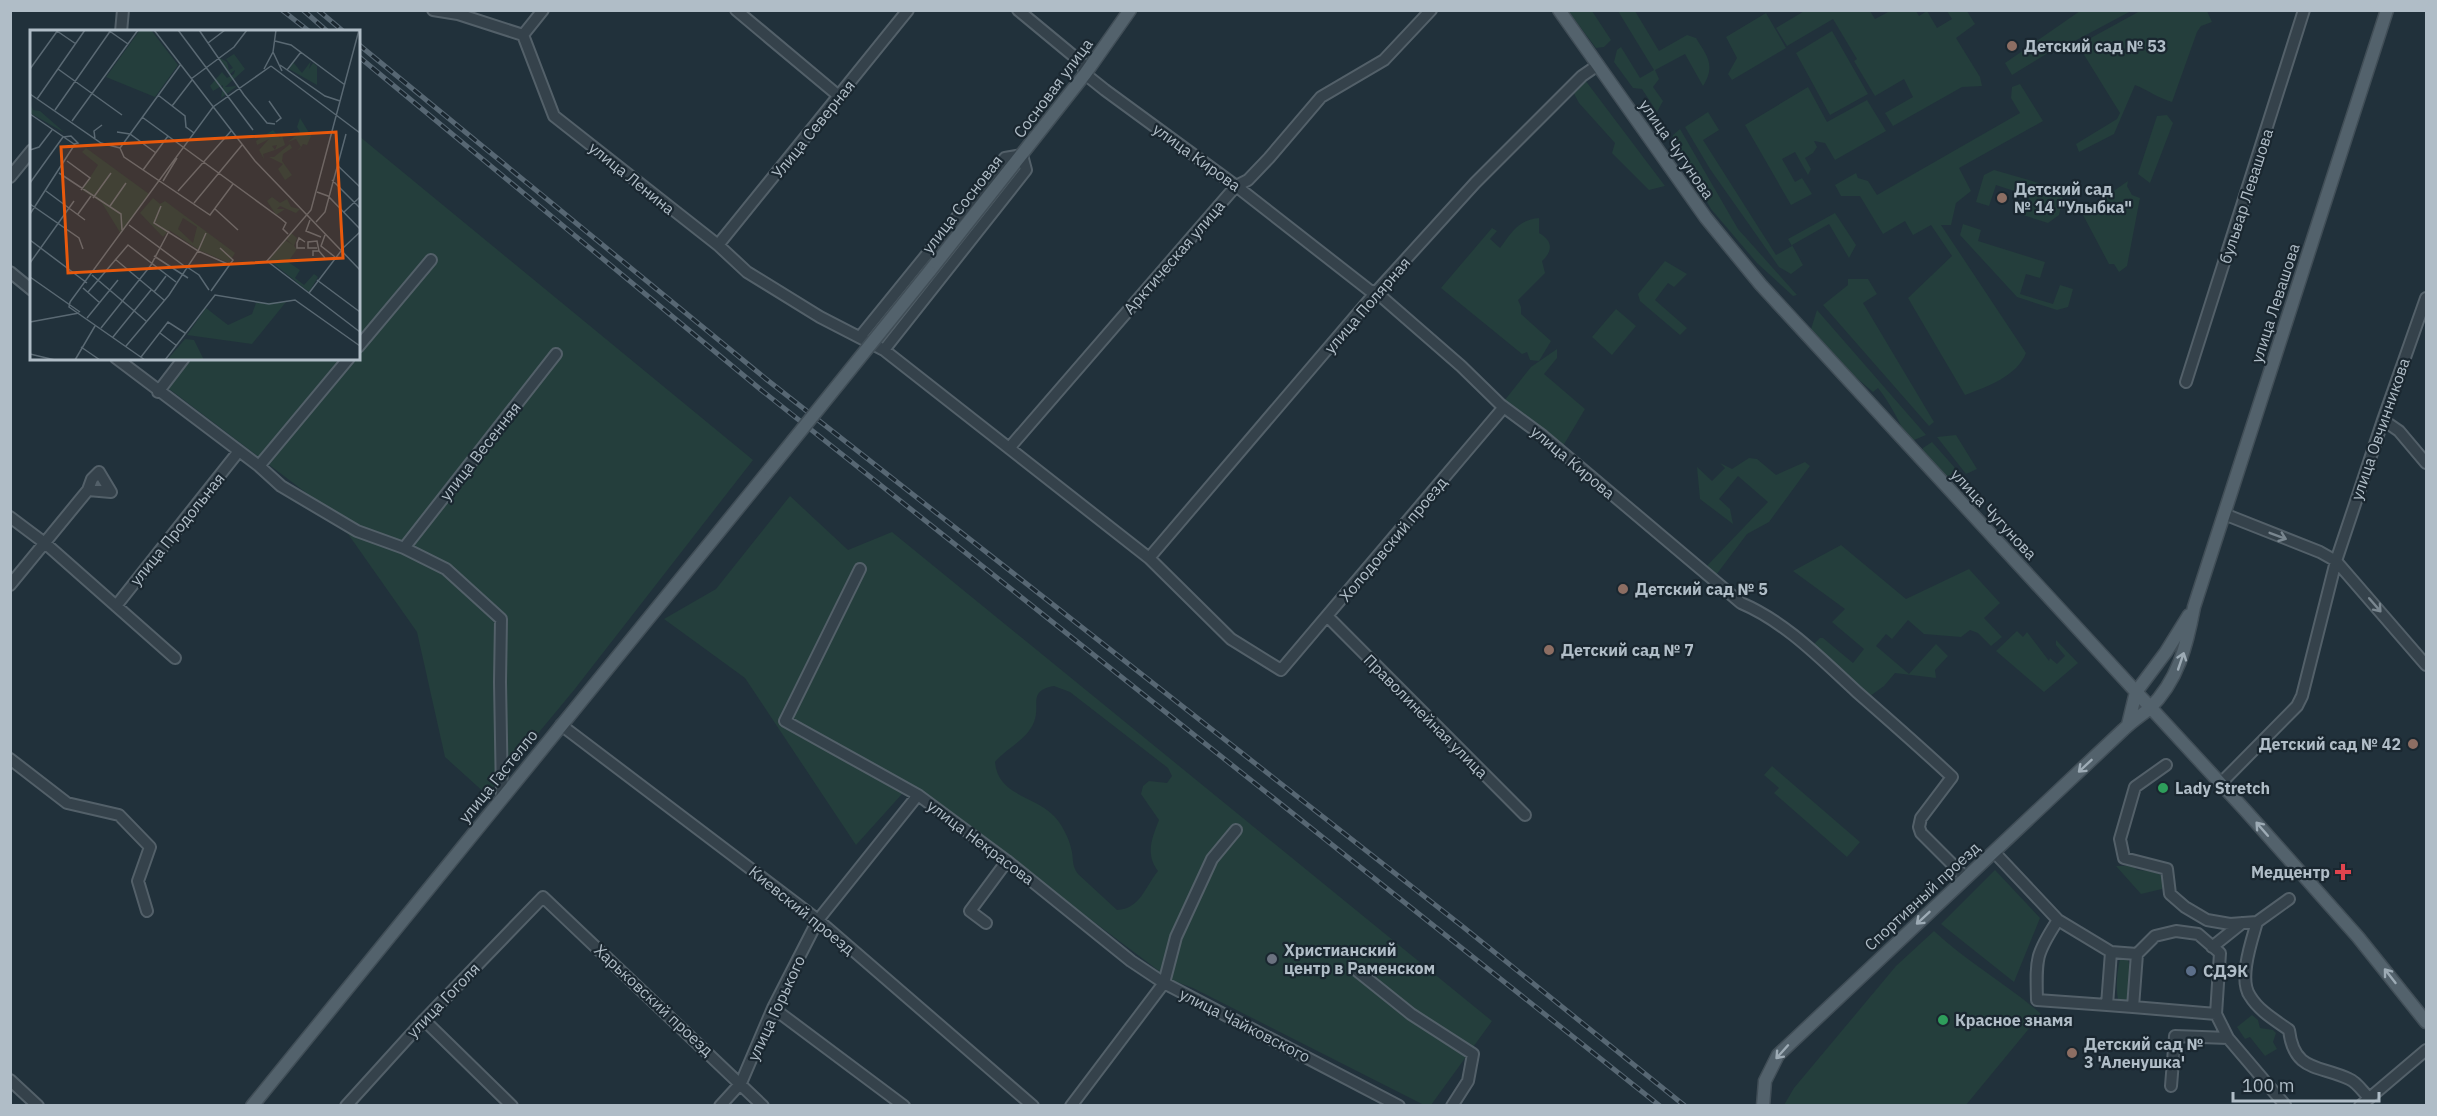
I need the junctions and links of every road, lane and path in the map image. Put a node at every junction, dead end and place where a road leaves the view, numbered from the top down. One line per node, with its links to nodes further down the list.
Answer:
1 (123, 10): 12 (street)
2 (433, 10): 13 (street)
3 (543, 10): 13 (street)
4 (736, 10): 16 (street)
5 (908, 10): 16 (street, Улица Северная)
6 (1018, 10): 15 (street, улица Кирова)
7 (1130, 10): 15 (main road, Сосновая улица)
8 (1431, 10): 20 (street, Арктическая улица)
9 (1559, 10): 14 (main road, улица Чугунова)
10 (2304, 10): 34 (street, бульвар Левашова)
11 (2387, 10): 44 (main road, улица Левашова)
12 (121, 30)
13 (523, 35): 21 (street, улица Ленина)
14 (1598, 65): 25 (street, улица Полярная); 58 (main road, улица Чугунова)
15 (1085, 74): 18 (main road, Сосновая улица); 20 (street, улица Кирова)
16 (840, 97): 21 (street, Улица Северная)
17 (30, 152): 19 (street)
18 (1022, 155): 27 (street); 29 (street); 42 (main road, улица Сосновая, bridge)
19 (10, 177)
20 (1236, 186): 25 (street, улица Кирова); 38 (street, Арктическая улица)
21 (718, 246): 27 (street, улица Ленина)
22 (431, 260): 28 (street)
23 (10, 272): 24 (street)
24 (30, 288)
25 (1376, 292): 36 (street, улица Кирова); 48 (street, улица Полярная)
26 (2427, 298): 37 (street, улица Овчинникова)
27 (860, 337): 29 (street, улица Ленина)
28 (360, 345)
29 (884, 350): 38 (street, улица Ленина)
30 (556, 354): 47 (street, улица Весенняя)
31 (118, 360): 35 (street)
32 (182, 360): 35 (street)
33 (347, 360): 41 (street)
34 (2186, 382)
35 (158, 392): 39 (street)
36 (1504, 407): 54 (street, Холодовский проезд); 71 (street, улица Кирова)
37 (2383, 420): 40 (street); 49 (street, улица Овчинникова)
38 (1010, 447): 48 (street, улица Ленина)
39 (239, 452): 41 (street); 52 (street, улица Продольная)
40 (2427, 463)
41 (259, 466): 47 (street)
42 (770, 469): 60 (main road, улица Гастелло)
43 (88, 490): 46 (street)
44 (2224, 514): 49 (street, one-way to 49); 53 (main road, улица Левашова)
45 (10, 517): 46 (street)
46 (46, 544): 51 (street); 52 (street)
47 (404, 549): 66 (street)
48 (1149, 558): 57 (street, улица Ленина)
49 (2336, 561): 56 (street, one-way to 56); 64 (street, улица Овчинникова)
50 (860, 569): 65 (street, улица Некрасова)
51 (10, 585)
52 (116, 606): 55 (street)
53 (2194, 606): 58 (main road, улица Левашова); 59 (main road, улица Левашова, one-way to 53)
54 (1328, 617): 57 (street, Холодовский проезд); 67 (street, Праволинейная улица)
55 (175, 658)
56 (2427, 665)
57 (1281, 670)
58 (2136, 692): 59 (main road, улица Чугунова); 61 (main road)
59 (2150, 707): 61 (main road, Спортивный проезд); 64 (main road, улица Чугунова)
60 (561, 725): 66 (main road, улица Гастелло); 75 (street, Киевский проезд)
61 (2128, 725): 69 (main road, Спортивный проезд, one-way to 69)
62 (10, 759): 74 (street)
63 (2166, 765): 79 (street)
64 (2221, 783): 90 (main road, улица Чугунова, one-way to 64)
65 (918, 795): 70 (street, улица Некрасова); 75 (street, улица Горького)
66 (502, 796): 98 (main road, улица Гастелло)
67 (1525, 815)
68 (1236, 830): 84 (street)
69 (1994, 852): 71 (main road, Спортивный проезд); 76 (street)
70 (1007, 861): 78 (street); 84 (street, улица Некрасова)
71 (1966, 878): 108 (main road, Спортивный проезд, one-way to 108)
72 (543, 897): 89 (street, улица Гоголя); 94 (street, Харьковский проезд)
73 (2289, 898): 77 (street)
74 (147, 911)
75 (818, 920): 87 (street, улица Горького); 104 (street, Киевский проезд)
76 (2058, 920): 81 (street); 85 (street)
77 (2257, 922): 79 (street); 96 (street)
78 (986, 923)
79 (2242, 923): 80 (street)
80 (2212, 947): 82 (street); 88 (street)
81 (2111, 952): 82 (street); 85 (street)
82 (2136, 954): 86 (street)
83 (1355, 969): 107 (street)
84 (1164, 983): 105 (street, улица Чайковского); 106 (street, улица Чайковского)
85 (2107, 1005): 86 (street)
86 (2133, 1007): 88 (street)
87 (773, 1008): 94 (street, улица Горького); 103 (street)
88 (2217, 1014): 91 (street)
89 (423, 1020): 99 (street, улица Гоголя); 100 (street)
90 (2427, 1022)
91 (2228, 1038): 95 (street); 109 (street)
92 (2427, 1050): 96 (street)
93 (10, 1080): 97 (street)
94 (741, 1083): 101 (street, улица Горького); 102 (street, Харьковский проезд)
95 (2171, 1086)
96 (2364, 1102)
97 (38, 1106)
98 (252, 1106)
99 (346, 1106)
100 (512, 1106)
101 (720, 1106)
102 (763, 1106)
103 (904, 1106)
104 (1033, 1106)
105 (1071, 1106)
106 (1399, 1106)
107 (1452, 1106)
108 (1763, 1106)
109 (2284, 1106)

